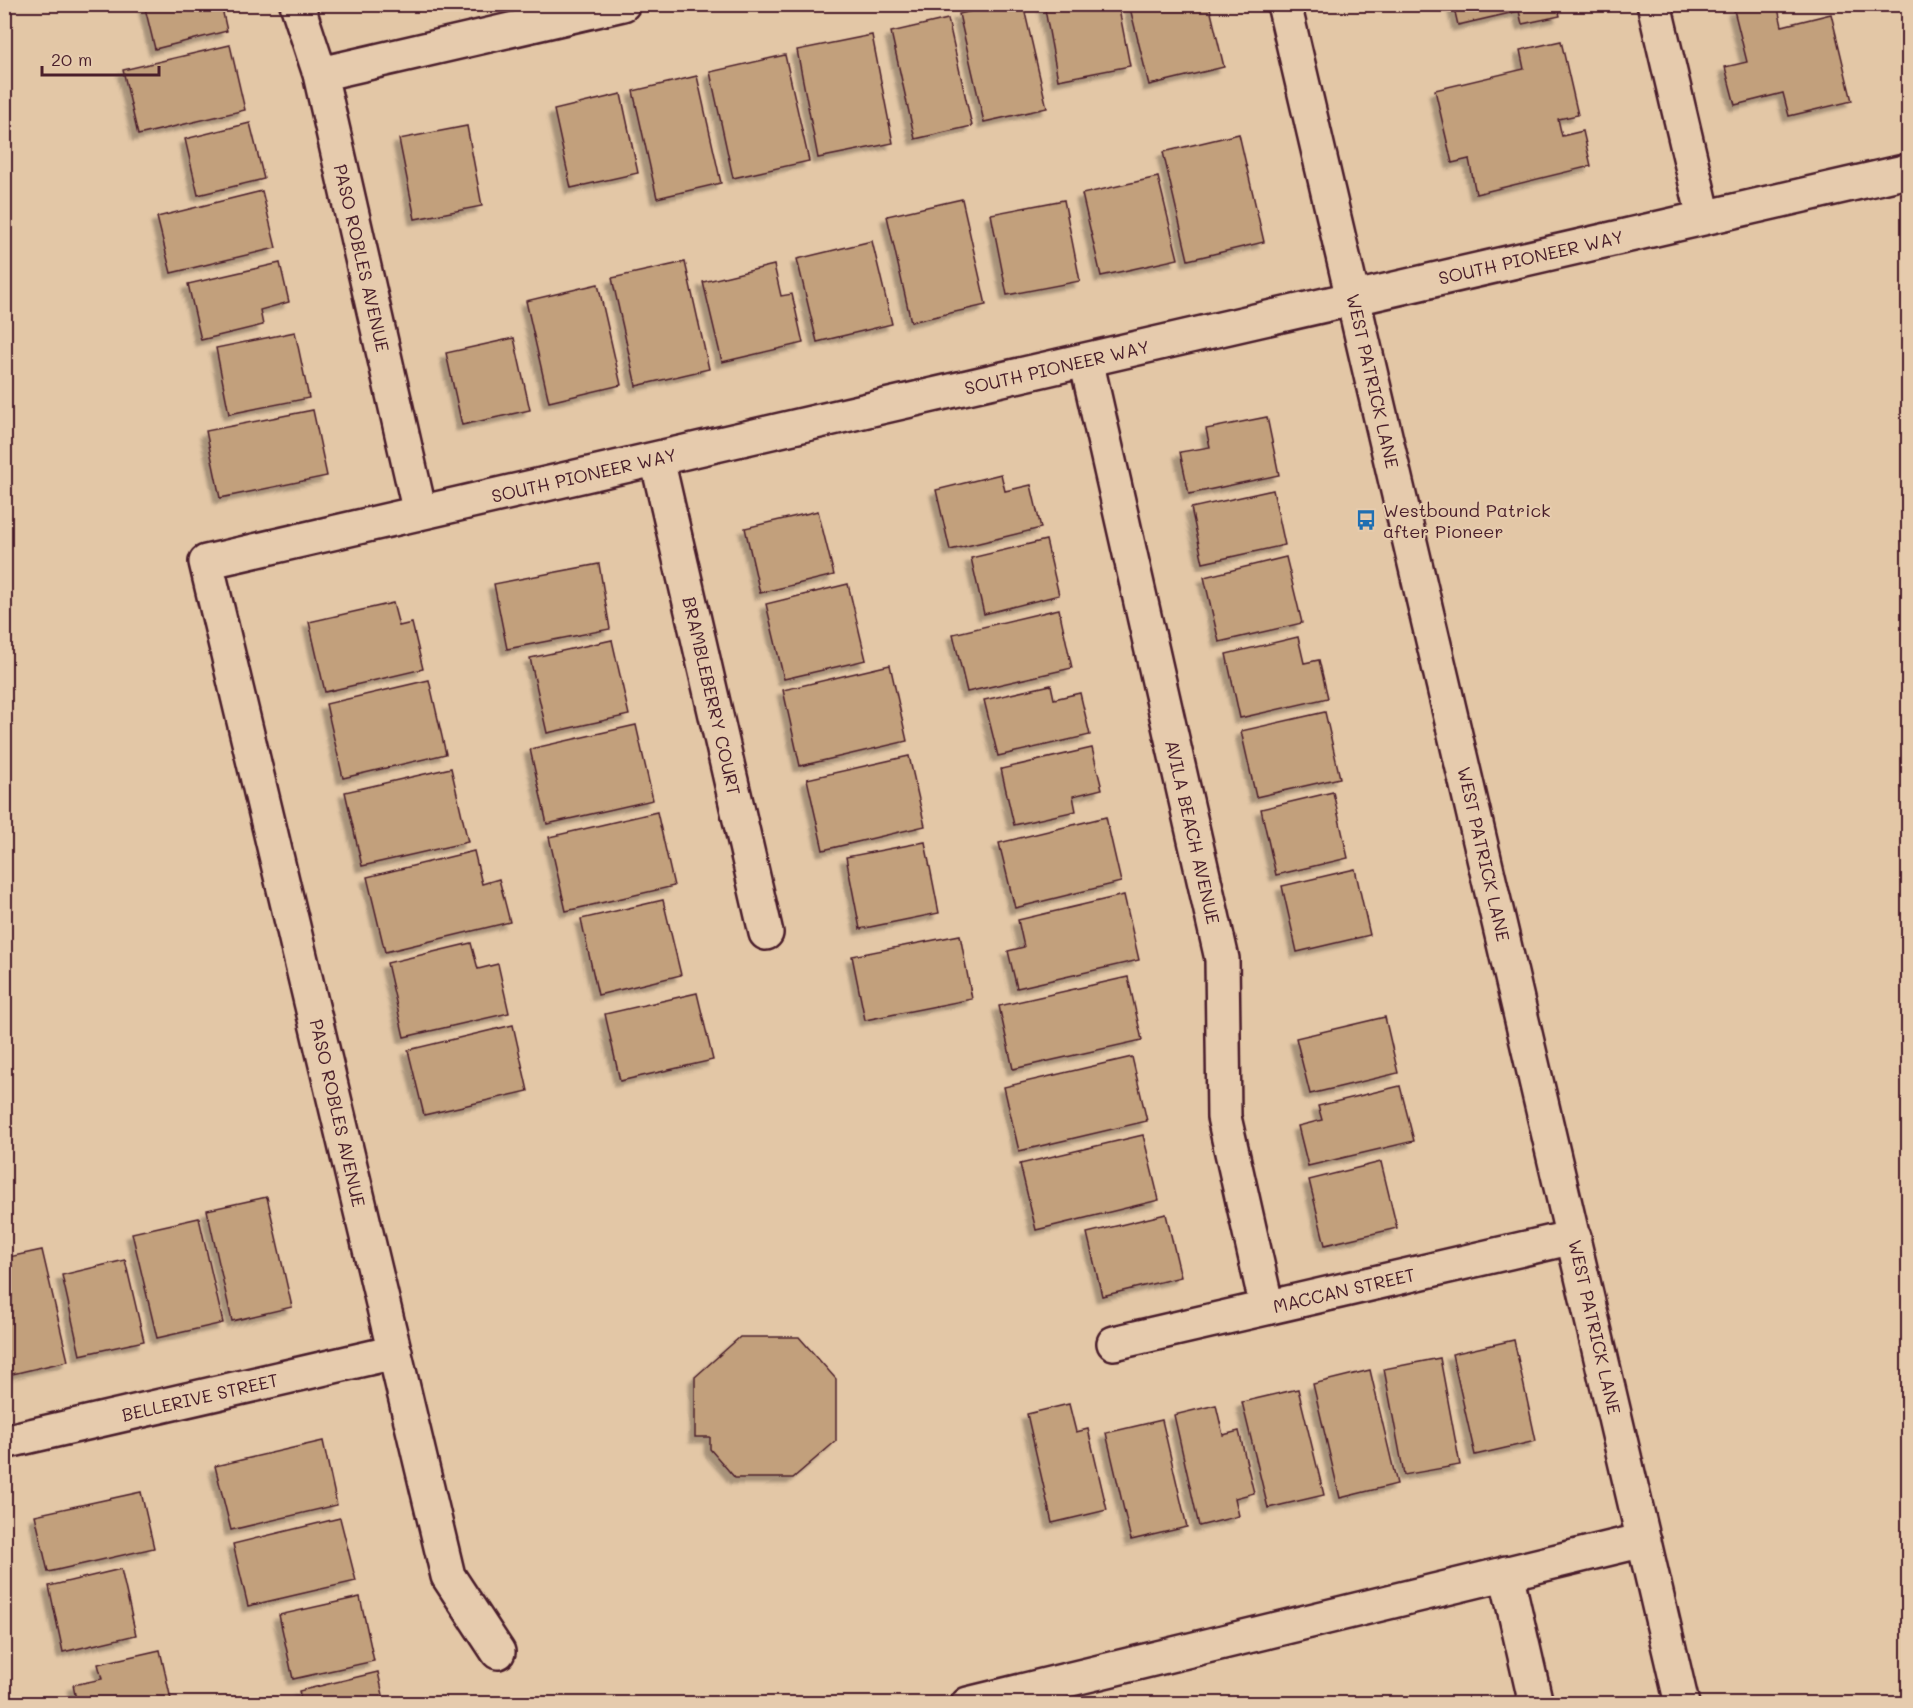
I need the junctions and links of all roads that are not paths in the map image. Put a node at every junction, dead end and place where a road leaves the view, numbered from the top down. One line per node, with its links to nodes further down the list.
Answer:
1 (297, 4): 5 (street, PASO ROBLES AVENUE)
2 (623, 4): 5 (street)
3 (1284, 4): 8 (street, WEST PATRICK LANE)
4 (1654, 4): 7 (street)
5 (320, 74): 11 (street, PASO ROBLES AVENUE)
6 (1908, 171): 7 (street, SOUTH PIONEER WAY)
7 (1704, 217): 8 (street, SOUTH PIONEER WAY)
8 (1353, 298): 9 (street, SOUTH PIONEER WAY); 14 (street, WEST PATRICK LANE)
9 (1086, 360): 10 (street, SOUTH PIONEER WAY); 15 (street, AVILA BEACH AVENUE)
10 (657, 459): 11 (street, SOUTH PIONEER WAY); 13 (street, BRAMBLEBERRY COURT)
11 (420, 513): 12 (street, SOUTH PIONEER WAY)
12 (206, 562): 17 (street, PASO ROBLES AVENUE)
13 (766, 933)
14 (1574, 1237): 15 (street, MACCAN STREET); 19 (street, WEST PATRICK LANE)
15 (1267, 1308): 16 (street, MACCAN STREET)
16 (1114, 1343)
17 (395, 1352): 18 (street, BELLERIVE STREET); 21 (street, PASO ROBLES AVENUE)
18 (4, 1443)
19 (1644, 1540): 20 (street); 24 (street, WEST PATRICK LANE)
20 (1506, 1573): 22 (street); 23 (street)
21 (498, 1652)
22 (1528, 1702)
23 (969, 1704)
24 (1682, 1704)

